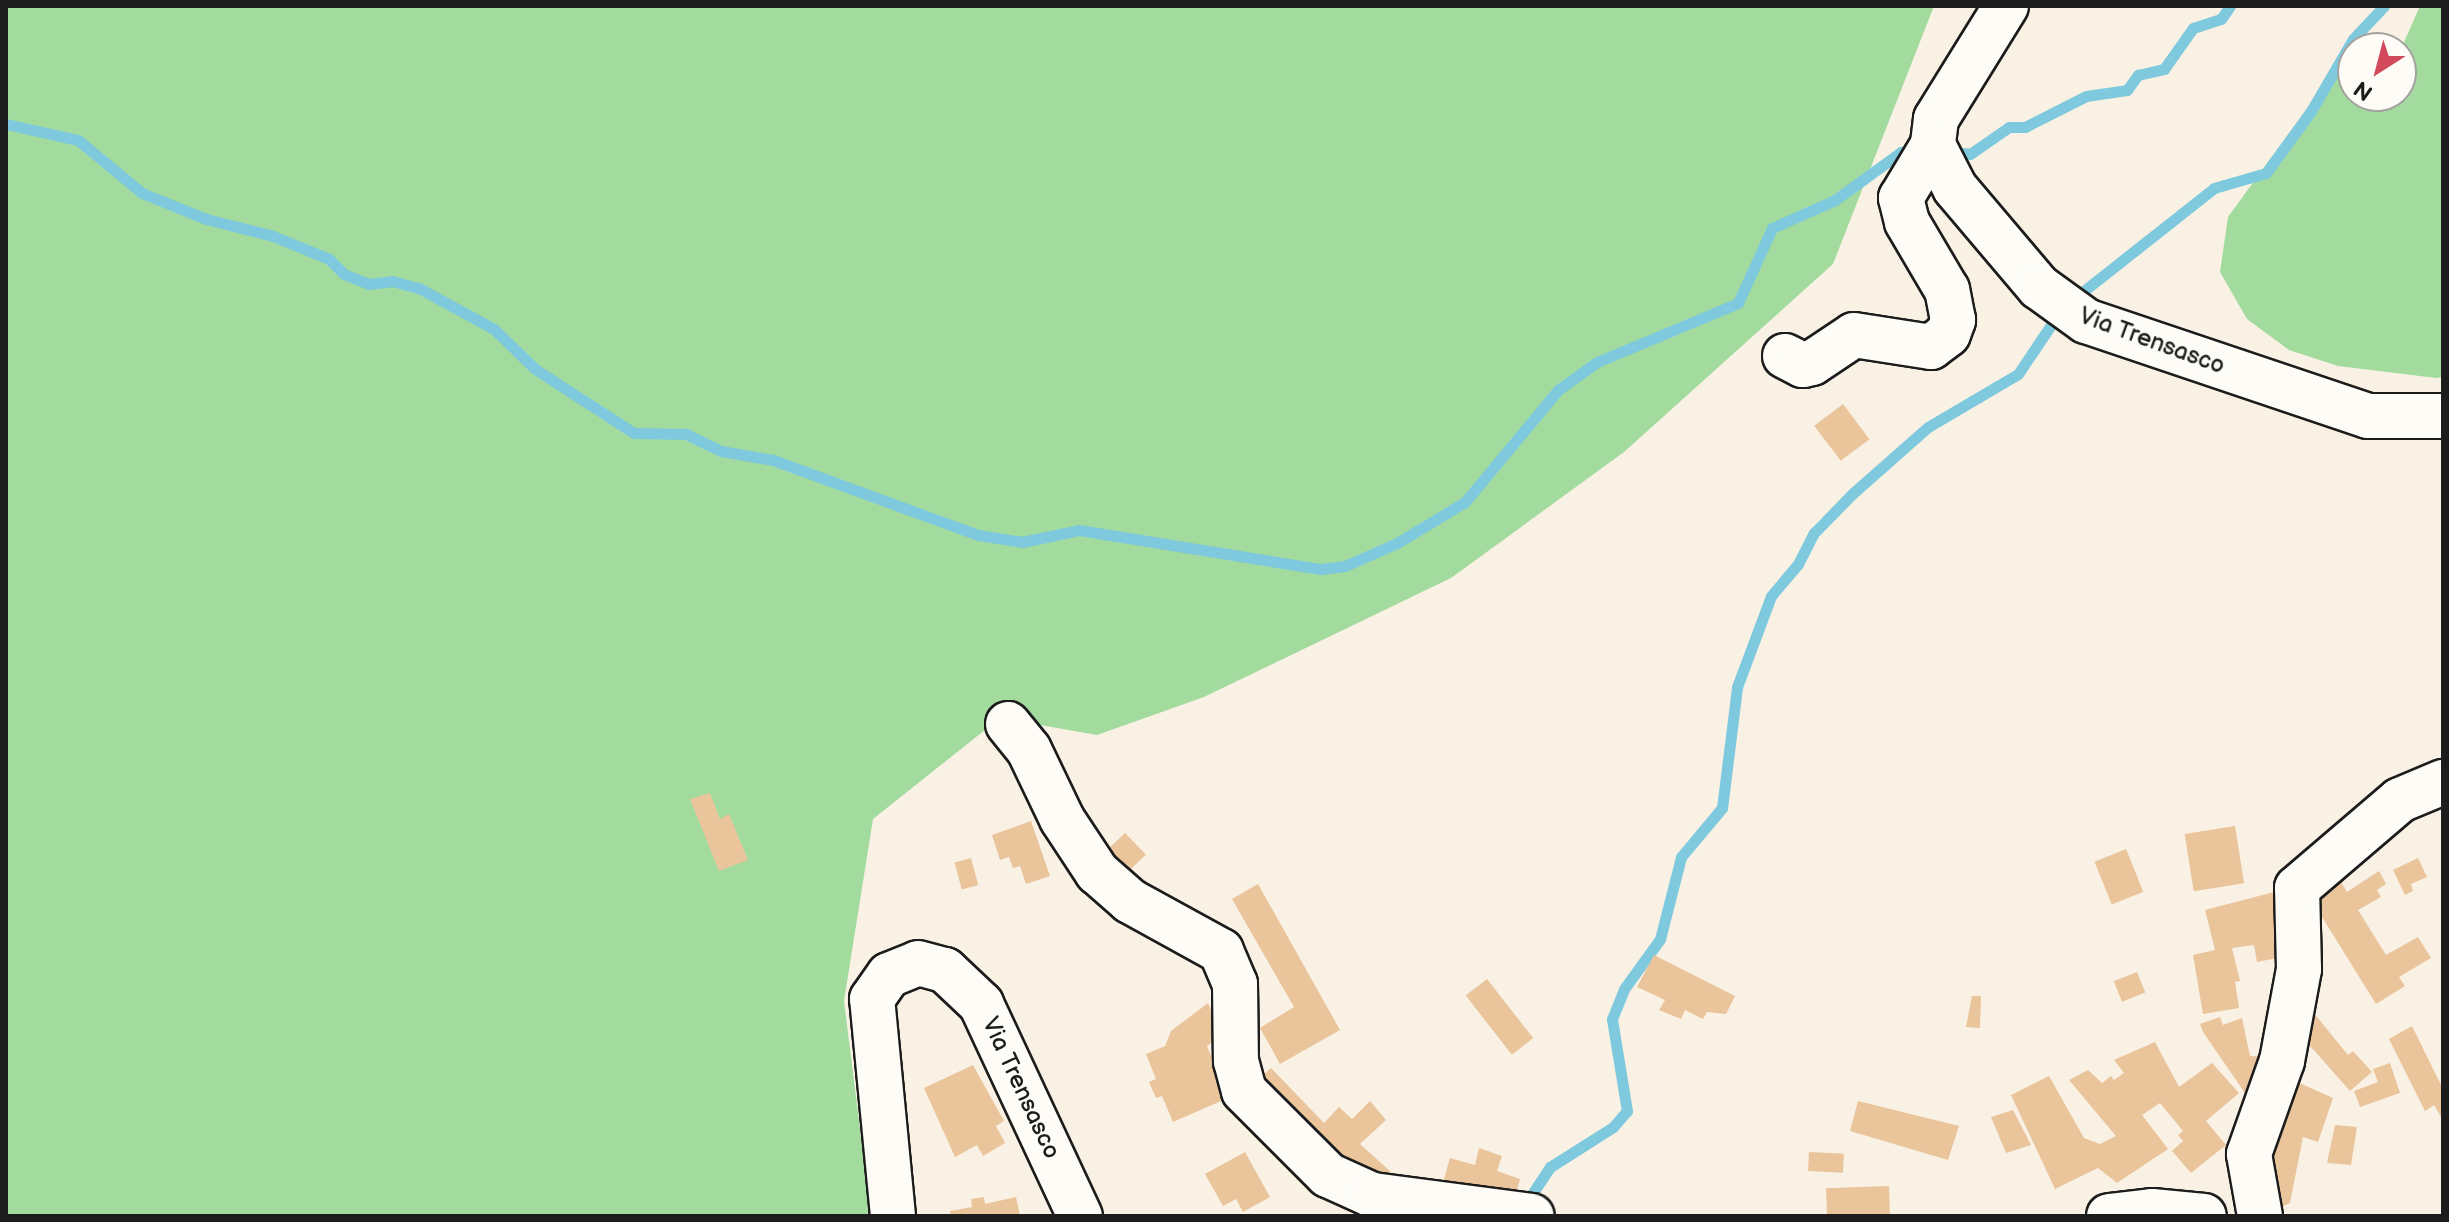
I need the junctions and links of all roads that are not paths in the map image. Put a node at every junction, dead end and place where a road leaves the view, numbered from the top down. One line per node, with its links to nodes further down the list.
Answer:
1 (2006, 6): 2 (street)
2 (1925, 158): 3 (street); 4 (street, Via Trensasco)
3 (1785, 356)
4 (2443, 416)
5 (1008, 724): 9 (street)
6 (2443, 782): 12 (street)
7 (893, 1216): 8 (street, Via Trensasco)
8 (1080, 1216)
9 (1532, 1216)
10 (2109, 1216): 11 (street)
11 (2204, 1216)
12 (2260, 1216)

